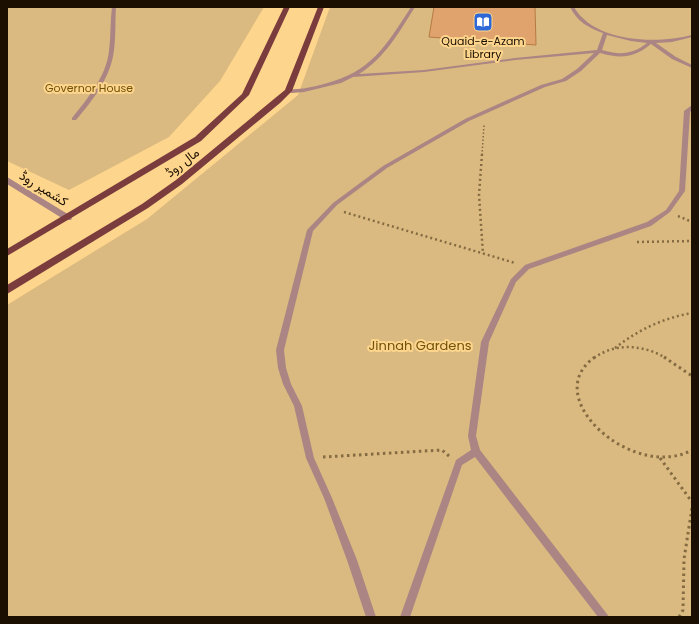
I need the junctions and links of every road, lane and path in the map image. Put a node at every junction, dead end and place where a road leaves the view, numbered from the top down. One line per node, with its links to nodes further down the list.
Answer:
1 (114, 7): 15 (lane)
2 (287, 7): 18 (main road, مال روڈ)
3 (322, 7): 12 (main road, مال روڈ)
4 (413, 7): 11 (lane)
5 (572, 7): 6 (lane)
6 (605, 33): 8 (lane); 9 (lane)
7 (692, 36): 8 (lane)
8 (651, 42): 9 (lane); 10 (lane)
9 (599, 51): 11 (lane); 14 (lane)
10 (692, 68)
11 (354, 76): 12 (lane)
12 (288, 91): 24 (main road, مال روڈ)
13 (692, 106): 23 (lane)
14 (483, 113): 17 (lane); 22 (path)
15 (74, 119)
16 (7, 180): 18 (street, کشمیر روڈ)
17 (331, 208): 22 (path); 30 (lane)
18 (68, 218): 21 (main road, مال روڈ)
19 (692, 241): 20 (path)
20 (634, 242)
21 (7, 253)
22 (483, 254): 23 (path)
23 (527, 267): 29 (lane)
24 (7, 290)
25 (692, 313): 26 (path)
26 (615, 348): 27 (path); 31 (path)
27 (692, 376)
28 (692, 450): 31 (path)
29 (476, 452): 32 (lane); 37 (lane)
30 (310, 458): 32 (path); 35 (lane)
31 (660, 458): 33 (path)
32 (459, 463): 36 (lane)
33 (692, 502)
34 (692, 508): 38 (path)
35 (371, 617)
36 (406, 617)
37 (604, 617)
38 (679, 617)

